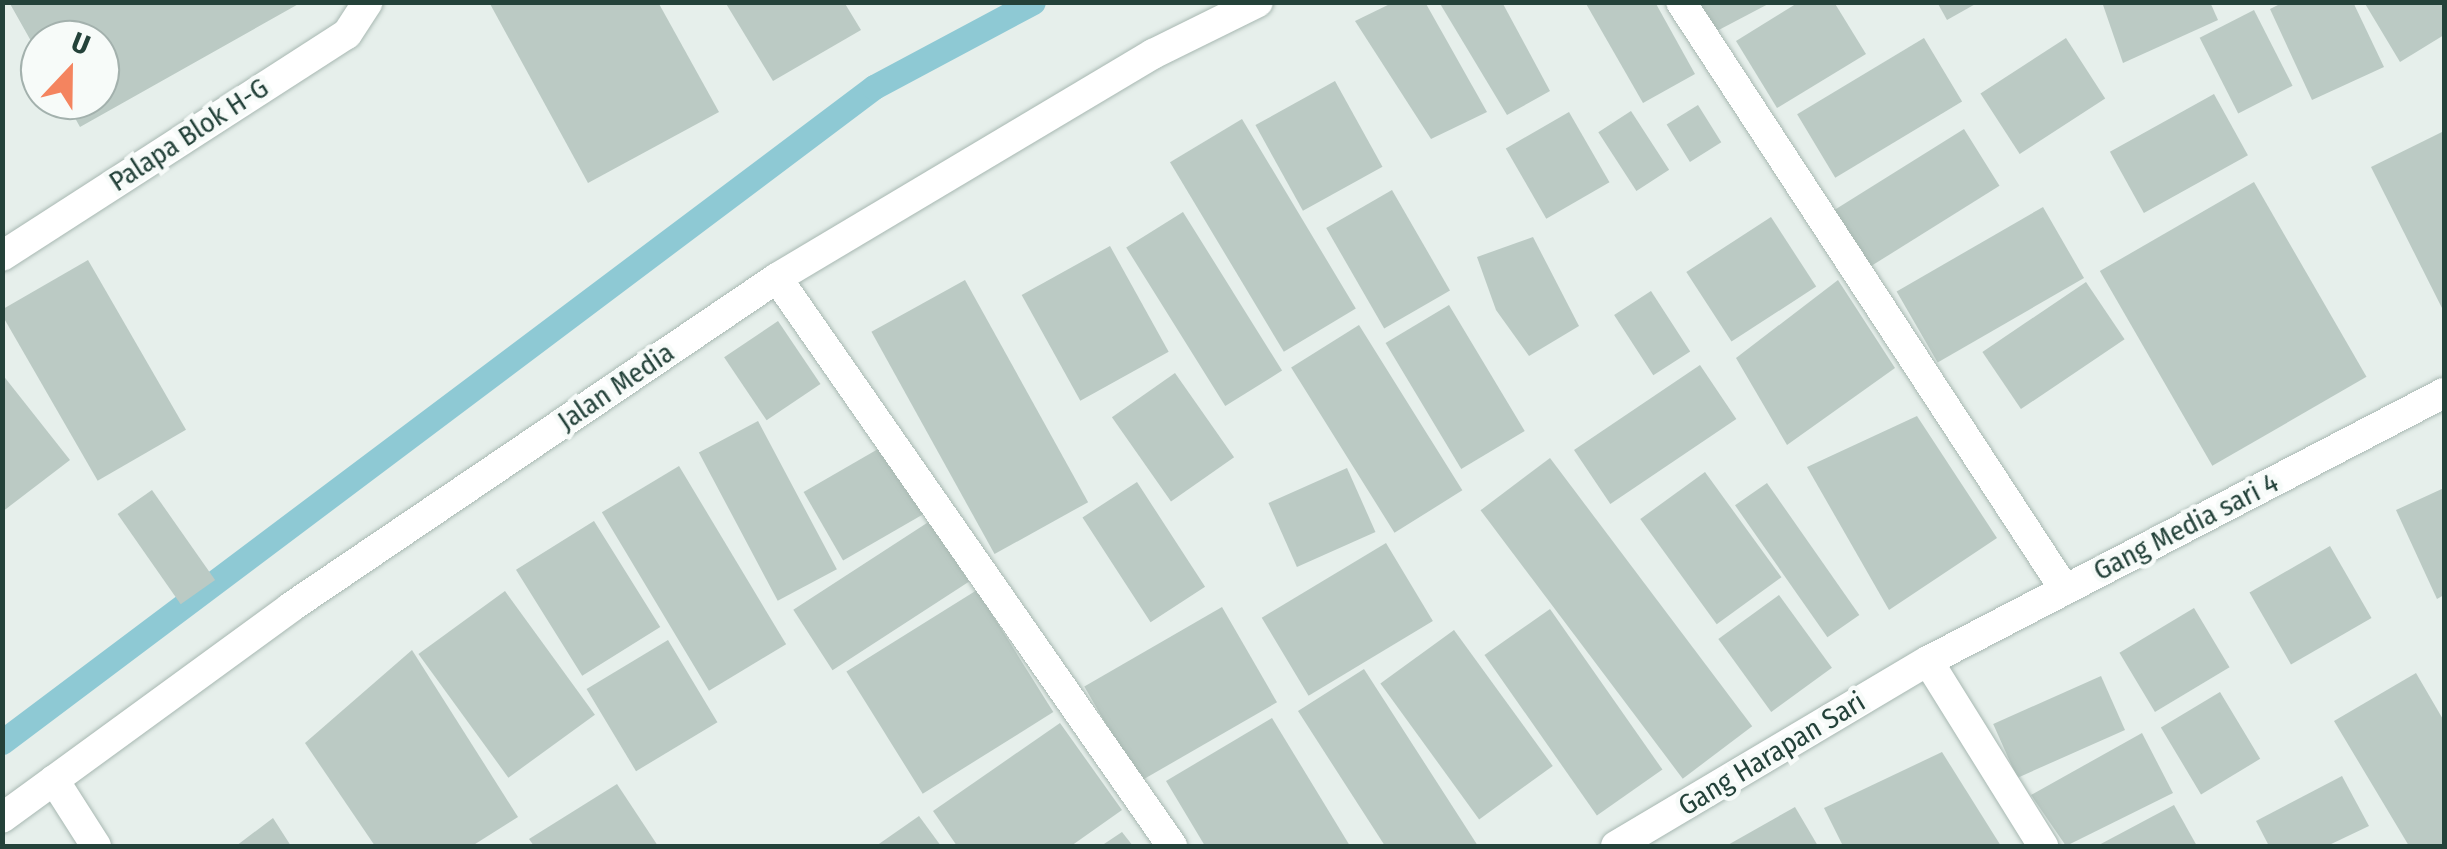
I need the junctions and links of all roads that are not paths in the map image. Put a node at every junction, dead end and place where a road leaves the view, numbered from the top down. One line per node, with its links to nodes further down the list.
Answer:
1 (1258, 2): 5 (street, Jalan Media)
2 (1681, 2): 7 (street)
3 (368, 5): 4 (street, Palapa Blok H-G)
4 (2, 256)
5 (776, 278): 9 (street, Jalan Media); 12 (street)
6 (2444, 392): 7 (street, Gang Media sari 4)
7 (2065, 590): 8 (street, Gang Media sari 4)
8 (1928, 661): 13 (street, Gang Harapan Sari); 14 (street)
9 (54, 780): 10 (street, Jalan Media); 11 (street)
10 (2, 818)
11 (96, 846)
12 (1172, 846)
13 (1616, 846)
14 (2043, 846)

